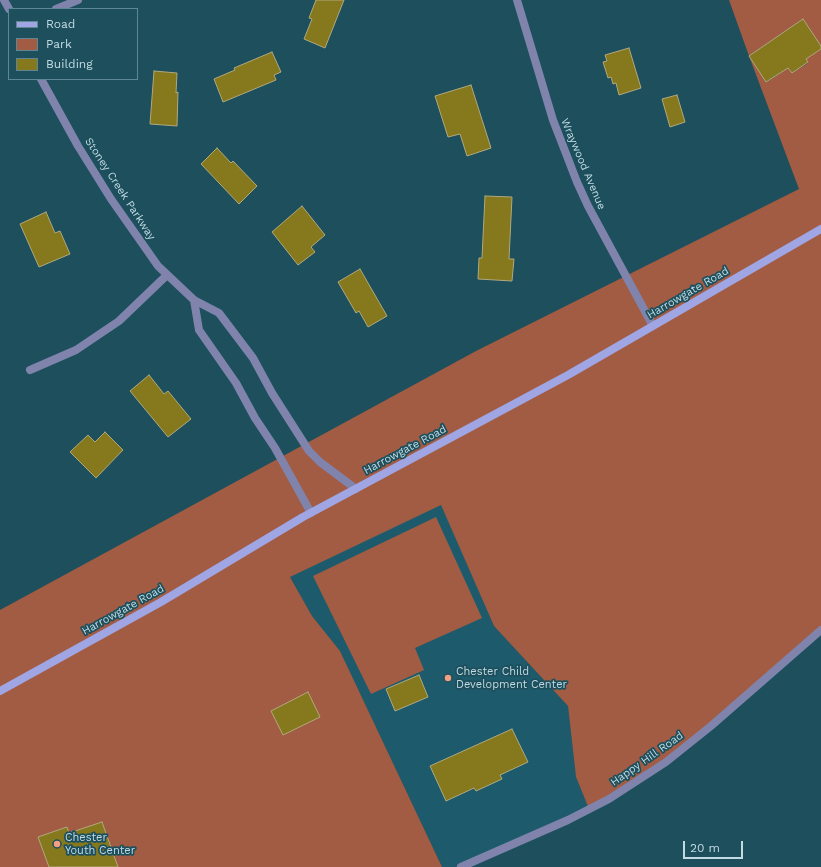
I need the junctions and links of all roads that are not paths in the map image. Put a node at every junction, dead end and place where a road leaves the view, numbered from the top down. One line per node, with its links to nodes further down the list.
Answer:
1 (78, 0): 3 (street)
2 (517, 0): 8 (street, Wraywood Avenue)
3 (58, 8)
4 (42, 80): 6 (street, Stoney Creek Parkway)
5 (821, 229): 8 (main road, Harrowgate Road)
6 (167, 276): 7 (street, Stoney Creek Parkway); 9 (street)
7 (194, 300): 10 (street, Stoney Creek Parkway); 11 (street)
8 (653, 326): 10 (main road, Harrowgate Road)
9 (30, 370)
10 (356, 489): 11 (main road, Harrowgate Road)
11 (311, 513): 13 (main road, Harrowgate Road)
12 (821, 630): 14 (street, Happy Hill Road)
13 (0, 691)
14 (461, 867)

